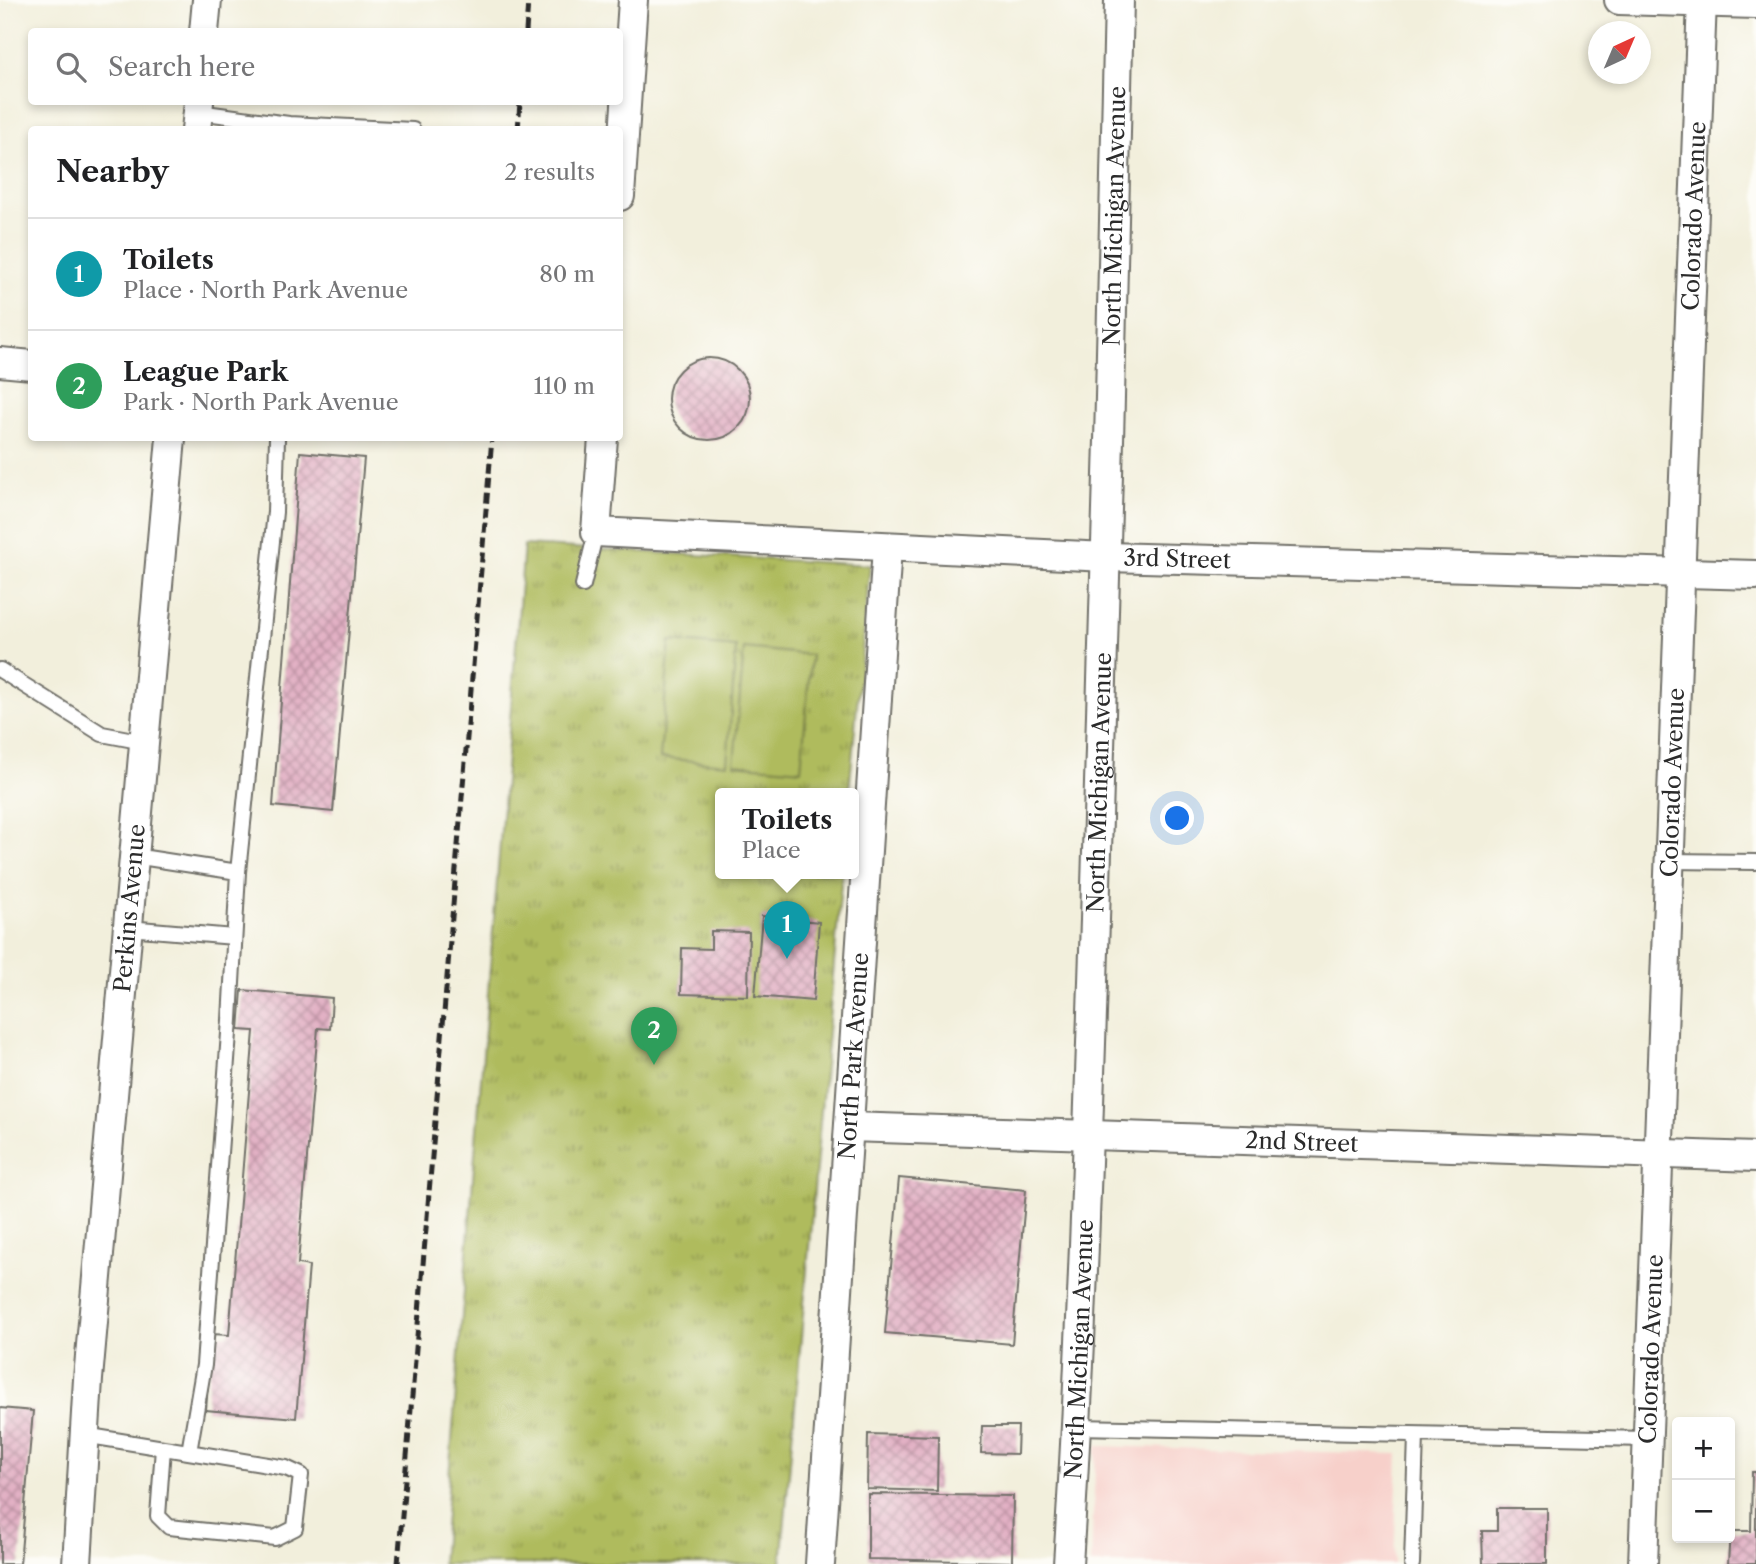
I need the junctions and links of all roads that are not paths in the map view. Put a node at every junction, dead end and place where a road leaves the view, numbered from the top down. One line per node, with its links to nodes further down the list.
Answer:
1 (207, 0): 7 (street)
2 (633, 0): 10 (street)
3 (1119, 0): 18 (street, North Michigan Avenue)
4 (1619, 0): 5 (street)
5 (1702, 1): 6 (street); 19 (street, Colorado Avenue)
6 (1756, 4)
7 (204, 28)
8 (198, 114): 9 (lane)
9 (282, 126)
10 (623, 151)
11 (0, 362): 12 (street)
12 (28, 365)
13 (171, 441): 23 (street, Perkins Avenue)
14 (277, 441): 27 (lane)
15 (603, 441): 16 (street)
16 (596, 532): 17 (street, 3rd Street); 21 (lane)
17 (887, 547): 18 (street, 3rd Street); 30 (street, North Park Avenue)
18 (1107, 557): 19 (street, 3rd Street); 31 (street, North Michigan Avenue)
19 (1681, 572): 20 (street, 3rd Street); 25 (street, Colorado Avenue)
20 (1756, 575)
21 (583, 585)
22 (0, 670): 23 (lane)
23 (144, 742): 24 (street, Perkins Avenue)
24 (134, 856): 27 (lane); 28 (street, Perkins Avenue)
25 (1669, 861): 26 (lane); 32 (street, Colorado Avenue)
26 (1756, 862)
27 (238, 872): 29 (lane)
28 (128, 928): 29 (lane); 35 (street, Perkins Avenue)
29 (234, 937): 39 (lane)
30 (849, 1127): 31 (street, 2nd Street); 41 (street, North Park Avenue)
31 (1088, 1135): 32 (street, 2nd Street); 34 (street, North Michigan Avenue)
32 (1658, 1154): 33 (street, 2nd Street); 37 (street, Colorado Avenue)
33 (1756, 1157)
34 (1077, 1427): 36 (lane); 42 (street, North Michigan Avenue)
35 (84, 1434): 38 (lane); 40 (street, Perkins Avenue)
36 (1416, 1435): 37 (lane); 43 (lane)
37 (1647, 1439): 44 (street, Colorado Avenue)
38 (163, 1448): 39 (lane); 39 (lane)
39 (189, 1452)
40 (77, 1564)
41 (820, 1564)
42 (1068, 1564)
43 (1412, 1564)
44 (1643, 1564)

